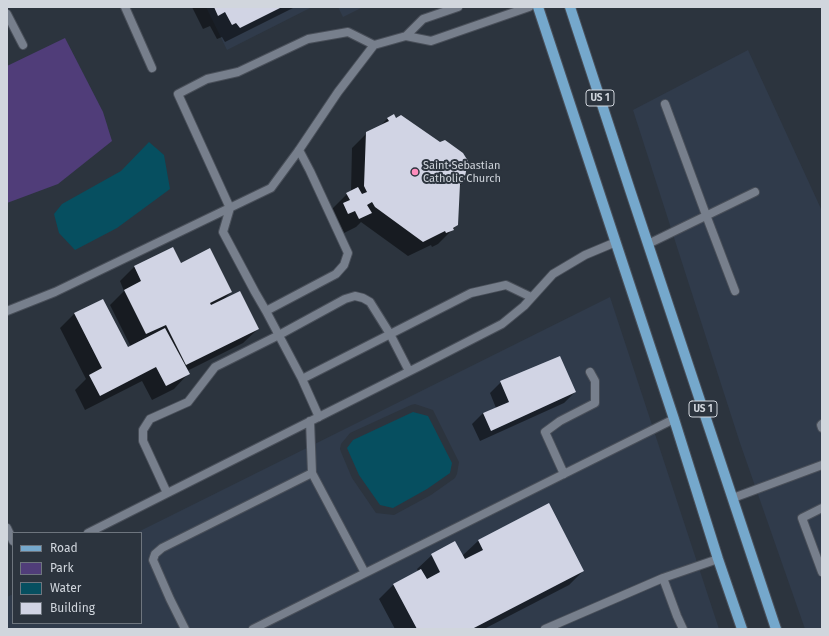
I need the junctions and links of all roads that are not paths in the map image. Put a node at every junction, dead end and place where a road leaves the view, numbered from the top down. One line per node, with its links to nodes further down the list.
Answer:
1 (125, 7): 10 (street)
2 (458, 7): 7 (street)
3 (529, 7): 7 (street)
4 (538, 7): 16 (main road, US 1)
5 (570, 7): 17 (main road, US 1)
6 (7, 14): 8 (street)
7 (406, 36): 9 (street)
8 (22, 45)
9 (374, 45): 12 (street); 14 (street)
10 (152, 68)
11 (664, 104): 15 (street)
12 (299, 150): 14 (street); 21 (street)
13 (755, 192): 15 (street)
14 (230, 208): 20 (street); 21 (street)
15 (706, 215): 17 (street); 18 (street)
16 (616, 242): 19 (street); 28 (main road, US 1)
17 (648, 244): 36 (main road, US 1)
18 (735, 291)
19 (531, 297): 22 (street); 24 (street)
20 (7, 311)
21 (266, 311): 23 (street)
22 (390, 334): 23 (street); 24 (street); 26 (street)
23 (279, 335): 26 (street); 35 (street)
24 (409, 371): 27 (street)
25 (590, 372): 34 (street)
26 (302, 379): 27 (street)
27 (319, 417): 29 (street)
28 (674, 419): 34 (street); 41 (main road, US 1)
29 (310, 421): 33 (street); 35 (street)
30 (822, 424): 31 (street)
31 (822, 428)
32 (822, 465): 36 (street)
33 (312, 473): 43 (street); 45 (street)
34 (564, 474): 43 (street)
35 (167, 493): 39 (street)
36 (733, 498): 50 (main road, US 1)
37 (822, 508): 42 (street)
38 (7, 528): 40 (street)
39 (90, 532)
40 (12, 539)
41 (718, 559): 44 (street); 49 (main road, US 1)
42 (822, 572)
43 (365, 573): 46 (street)
44 (663, 578): 47 (street); 48 (street)
45 (185, 629)
46 (253, 629)
47 (545, 629)
48 (683, 629)
49 (742, 629)
50 (776, 629)

